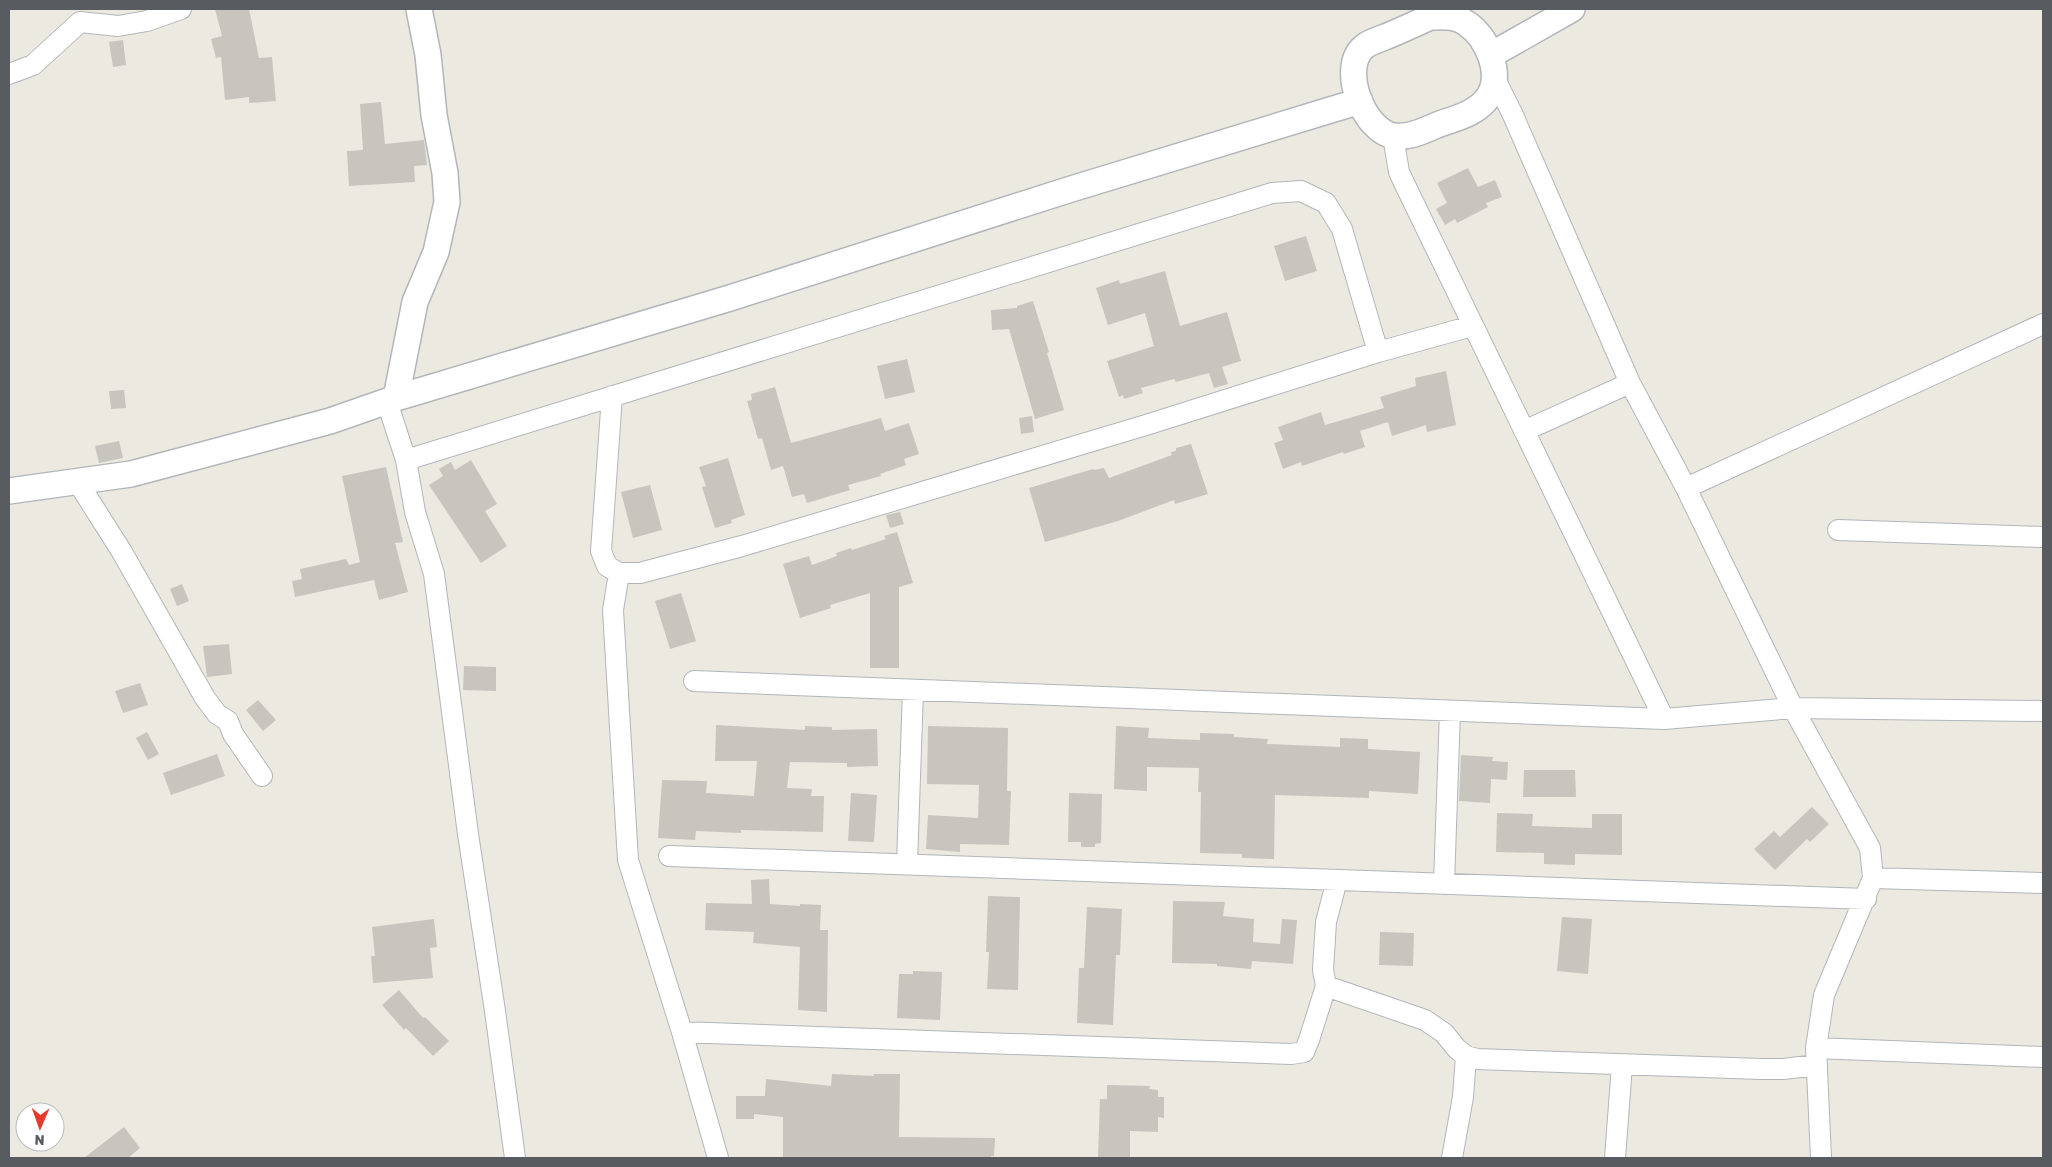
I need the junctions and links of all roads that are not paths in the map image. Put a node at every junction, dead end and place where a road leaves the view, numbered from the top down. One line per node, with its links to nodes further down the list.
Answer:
1 (181, 9): 5 (street)
2 (419, 9): 14 (street)
3 (1572, 9): 4 (street)
4 (1491, 55): 6 (street); 7 (street)
5 (9, 74)
6 (1495, 79): 8 (street); 12 (street)
7 (1360, 101): 8 (street); 14 (street)
8 (1393, 136): 10 (street)
9 (2043, 324): 18 (street)
10 (1472, 326): 11 (street); 15 (street)
11 (1378, 352): 13 (street); 22 (street)
12 (1630, 383): 15 (street); 18 (street)
13 (612, 396): 16 (street); 22 (street)
14 (391, 400): 16 (street); 17 (street)
15 (1524, 431): 28 (street)
16 (406, 460): 43 (street)
17 (78, 481): 19 (street); 29 (street)
18 (1686, 488): 25 (street)
19 (9, 491)
20 (1838, 530): 21 (street)
21 (2043, 537)
22 (619, 573): 38 (street)
23 (694, 681): 24 (street)
24 (913, 690): 26 (street); 31 (street)
25 (1793, 708): 27 (street); 28 (street); 32 (street)
26 (1450, 711): 28 (street); 35 (street)
27 (2043, 711)
28 (1664, 719)
29 (262, 776)
30 (669, 856): 31 (street)
31 (907, 864): 33 (street)
32 (1873, 878): 34 (street); 36 (street)
33 (1337, 880): 35 (street); 37 (street)
34 (2043, 883)
35 (1444, 884): 36 (street)
36 (1866, 898): 40 (street)
37 (1326, 986): 38 (street); 39 (street)
38 (682, 1032): 44 (street)
39 (1466, 1056): 42 (street); 45 (street)
40 (1816, 1057): 41 (street); 42 (street); 47 (street)
41 (2043, 1057)
42 (1622, 1065): 46 (street)
43 (515, 1158)
44 (718, 1158)
45 (1452, 1158)
46 (1615, 1158)
47 (1821, 1158)

